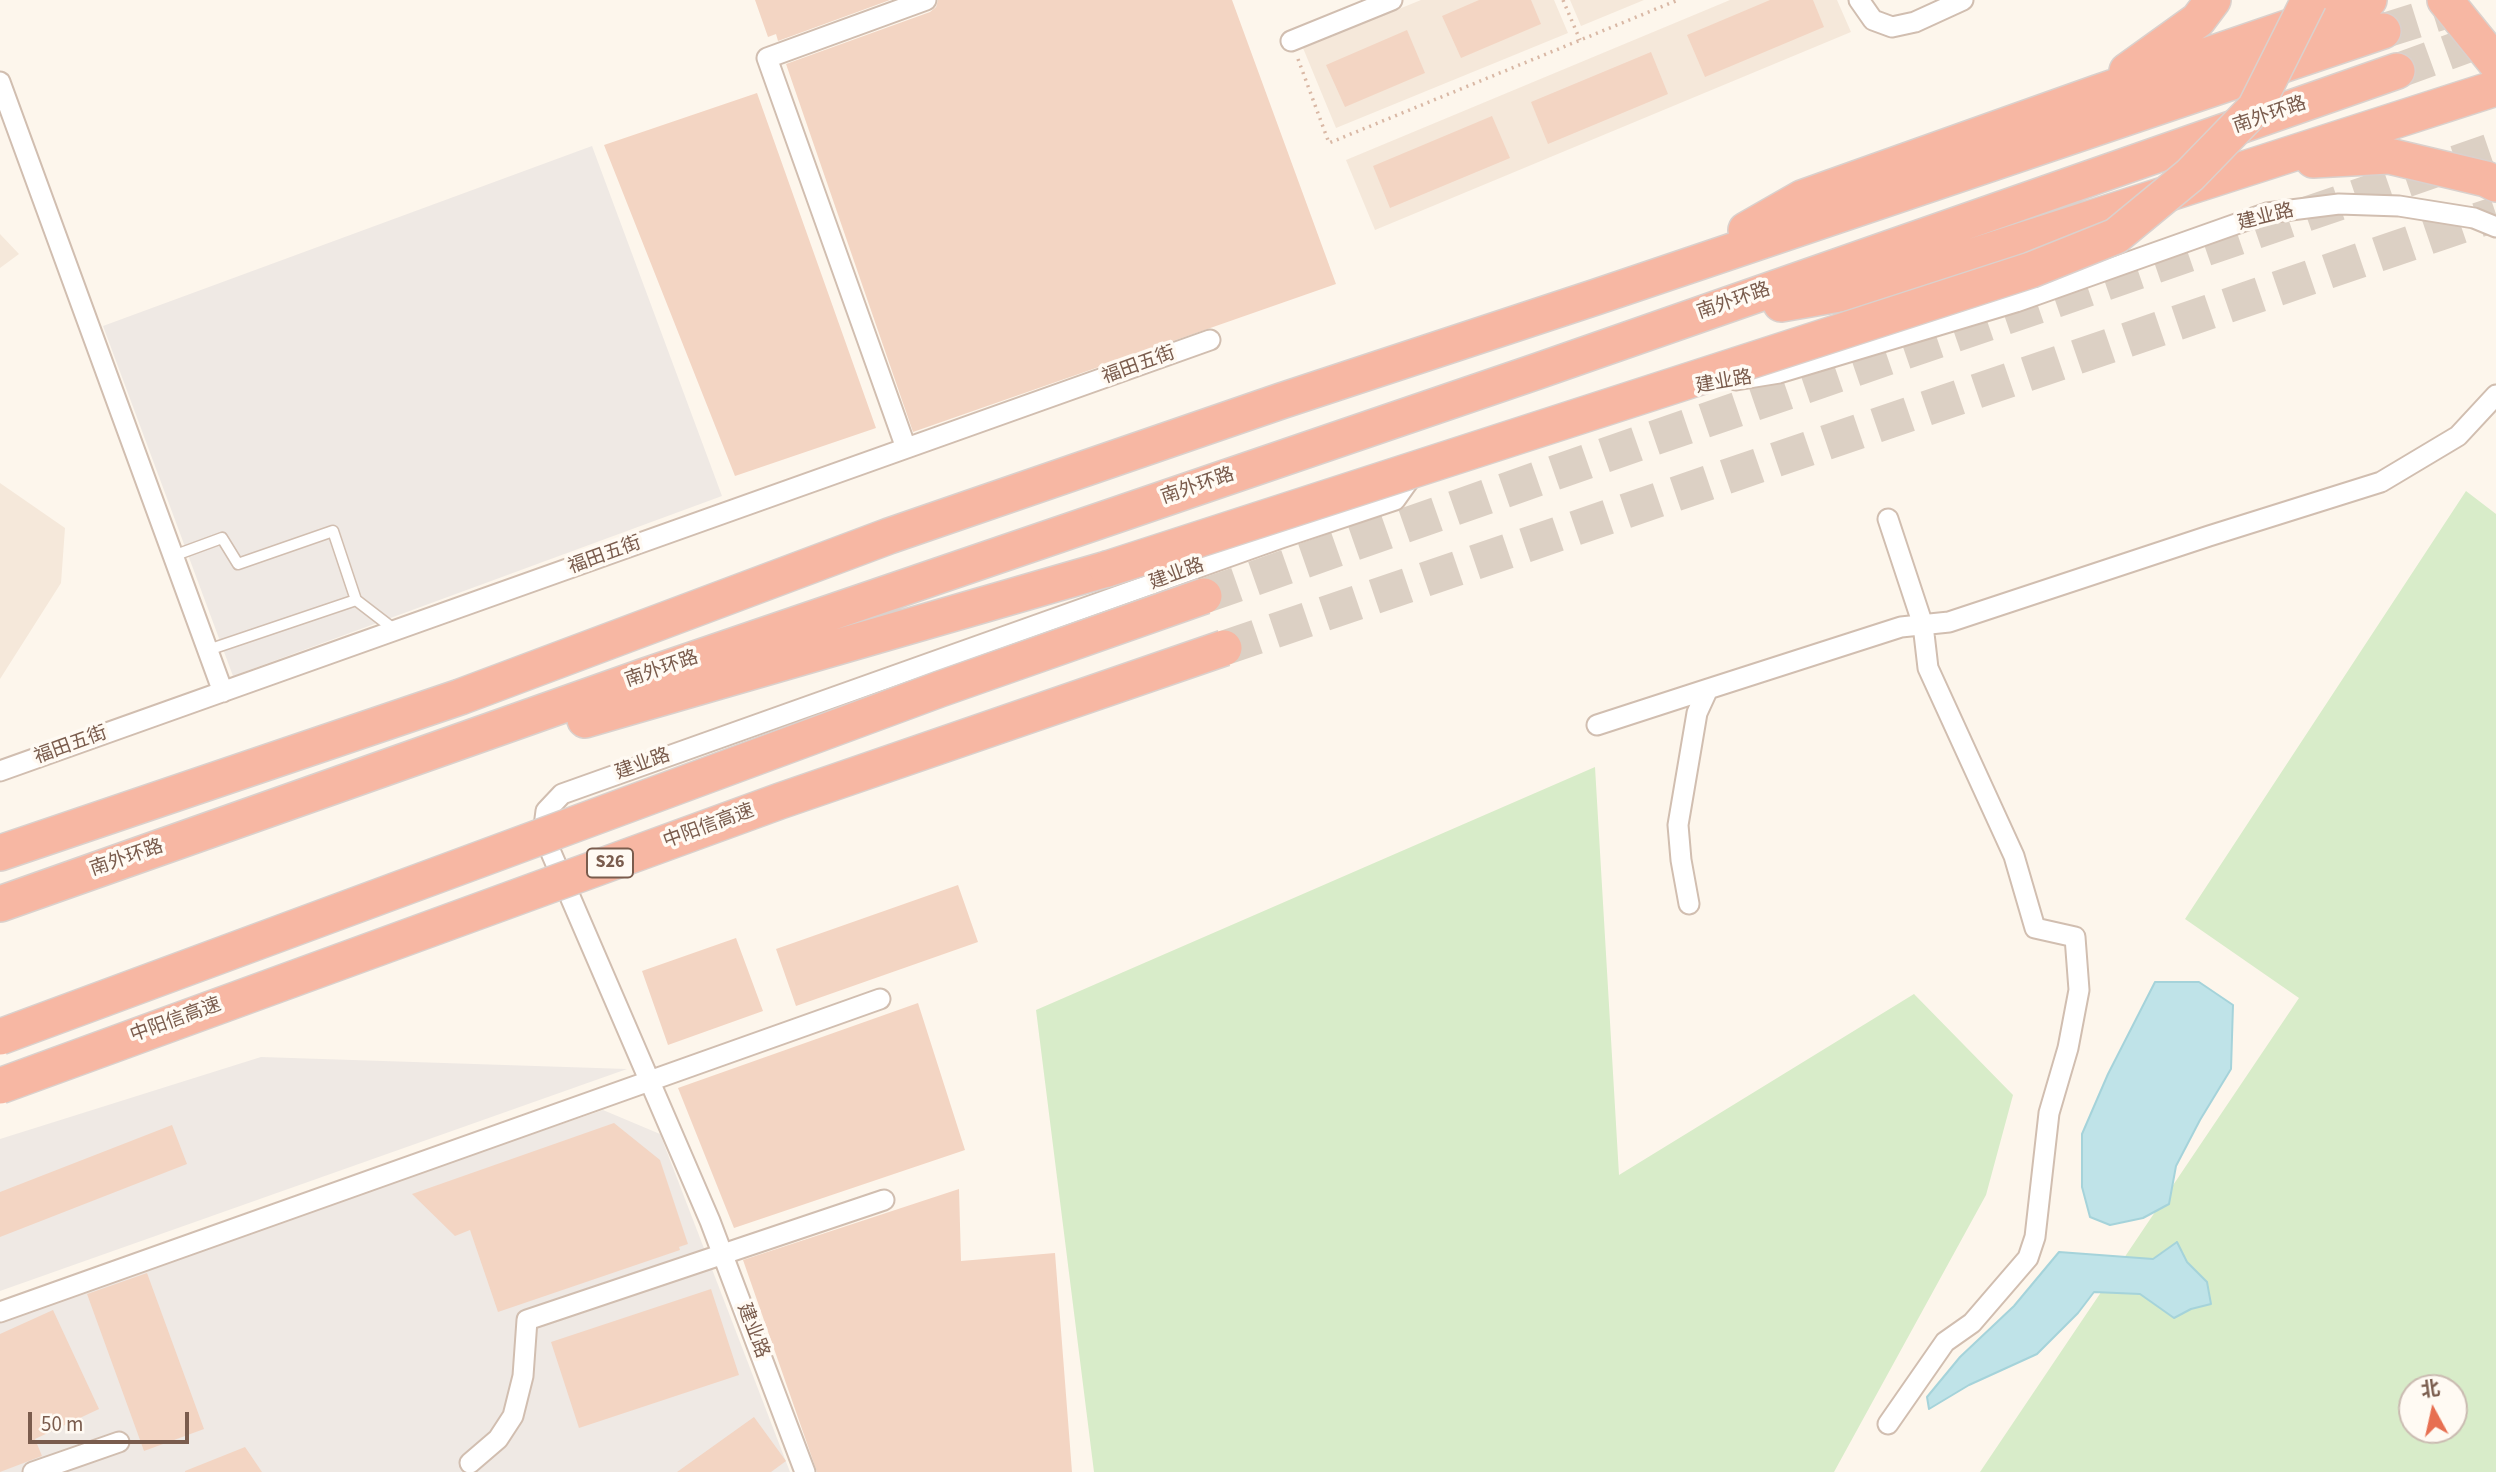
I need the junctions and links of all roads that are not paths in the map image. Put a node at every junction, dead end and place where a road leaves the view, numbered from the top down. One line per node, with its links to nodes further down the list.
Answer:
1 (926, 0): 23 (street)
2 (1392, 0): 10 (street)
3 (1859, 0): 4 (street)
4 (1963, 0)
5 (2213, 0): 15 (highway)
6 (2309, 0): 36 (highway, bridge)
7 (2369, 0): 15 (highway)
8 (2445, 0): 11 (highway)
9 (2383, 31): 19 (highway)
10 (1291, 41)
11 (2496, 63)
12 (2397, 71): 20 (highway, 南外环路)
13 (0, 82): 25 (street)
14 (2496, 88): 16 (highway)
15 (2097, 93): 19 (highway)
16 (2264, 162): 17 (highway); 20 (highway)
17 (2496, 184)
18 (2496, 227): 42 (street, 建业路)
19 (1677, 269): 37 (highway)
20 (1681, 321): 36 (highway, 南外环路)
21 (1210, 340): 23 (street, 福田五街)
22 (2496, 394): 28 (street)
23 (906, 448): 29 (street, 福田五街)
24 (1888, 519): 28 (street)
25 (173, 556): 27 (lane); 31 (street)
26 (1204, 596): 41 (highway, S26, bridge)
27 (356, 600): 29 (lane); 31 (lane)
28 (1923, 625): 32 (street); 47 (street)
29 (395, 630): 33 (street, 福田五街)
30 (1224, 648): 43 (highway, 中阳信高速 / S26, bridge)
31 (208, 650): 33 (street)
32 (1708, 689): 34 (street); 39 (street)
33 (223, 692): 35 (street, 福田五街)
34 (1597, 725)
35 (0, 771)
36 (248, 816): 38 (highway, 南外环路)
37 (0, 853)
38 (0, 904)
39 (1689, 904)
40 (880, 999): 42 (street)
41 (0, 1037)
42 (651, 1081): 45 (street, 建业路); 46 (street)
43 (0, 1086)
44 (884, 1200): 45 (street)
45 (723, 1254): 49 (street); 51 (street, 建业路)
46 (0, 1312)
47 (1888, 1424)
48 (120, 1442): 50 (street)
49 (470, 1463)
50 (33, 1472)
51 (805, 1472)

